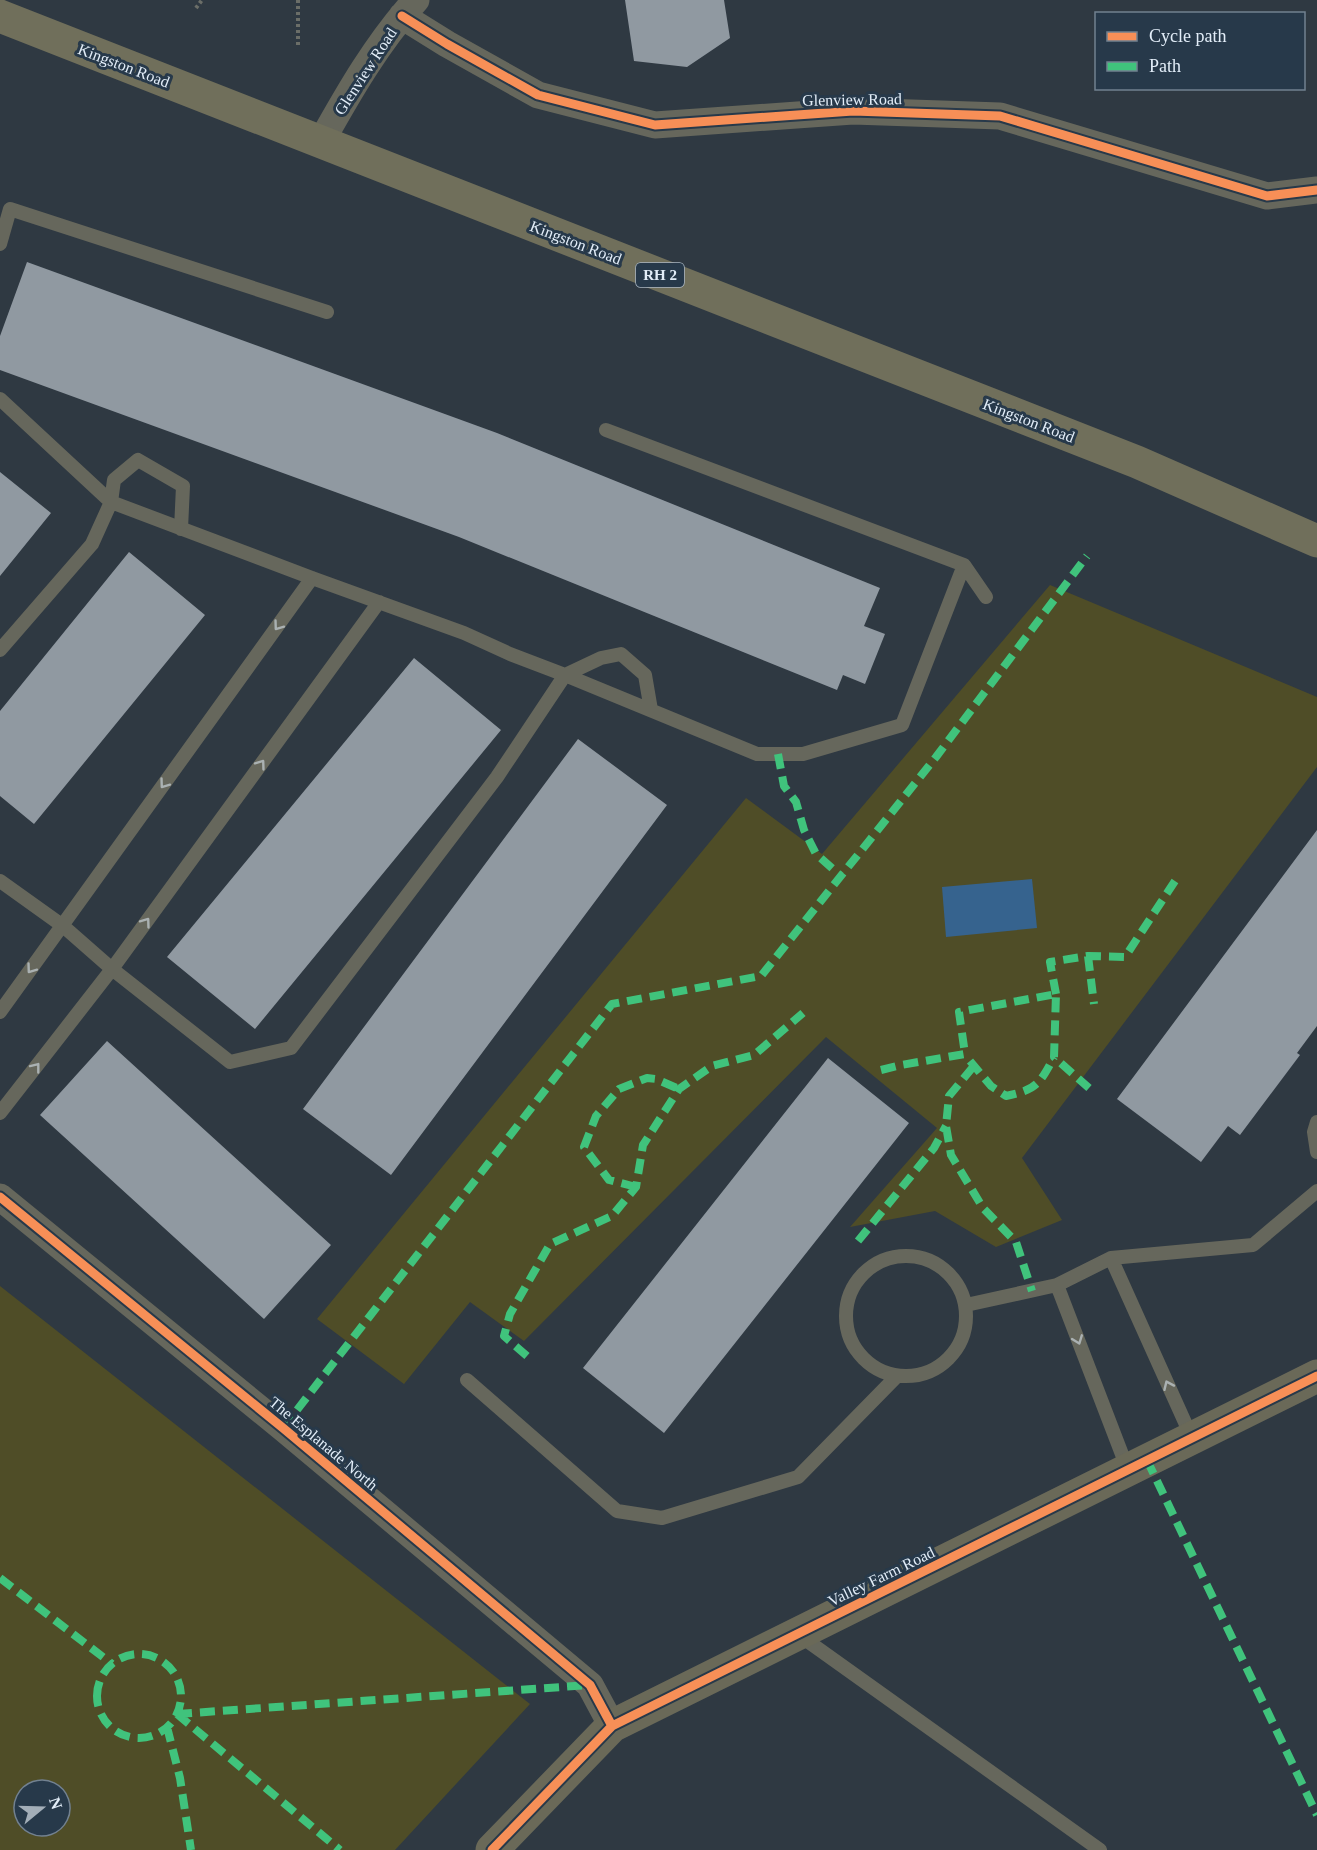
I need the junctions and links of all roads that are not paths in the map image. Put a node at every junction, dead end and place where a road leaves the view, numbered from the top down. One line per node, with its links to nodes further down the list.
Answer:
1 (409, 8): 3 (street, Glenview Road); 4 (street, Glenview Road)
2 (0, 16): 3 (main road, Kingston Road / RH 2)
3 (321, 142): 11 (main road, Kingston Road / RH 2)
4 (1317, 190)
5 (0, 244): 6 (lane)
6 (327, 312)
7 (0, 399): 9 (lane)
8 (606, 430): 12 (lane)
9 (111, 502): 10 (lane); 10 (lane); 16 (lane)
10 (181, 529): 13 (lane)
11 (1317, 541)
12 (964, 566): 14 (lane); 18 (lane)
13 (312, 578): 15 (lane); 20 (lane, one-way to 20)
14 (986, 597)
15 (379, 602): 17 (lane); 21 (lane, one-way to 15)
16 (0, 650)
17 (566, 675): 18 (lane); 18 (lane); 21 (lane)
18 (651, 710)
19 (0, 881): 20 (lane)
20 (63, 926): 21 (lane); 22 (lane, one-way to 22)
21 (112, 969): 23 (lane, one-way to 21)
22 (0, 1012)
23 (0, 1113)
24 (1317, 1122): 25 (lane)
25 (1317, 1152)
26 (1317, 1191): 28 (lane)
27 (0, 1197): 37 (street, The Esplanade North)
28 (1111, 1258): 29 (lane); 34 (lane, one-way to 28)
29 (1057, 1285): 30 (lane); 35 (lane, one-way to 35)
30 (966, 1305): 31 (lane); 31 (lane)
31 (897, 1376): 33 (lane)
32 (1317, 1376): 34 (street, Valley Farm Road)
33 (467, 1380)
34 (1192, 1438): 35 (street, Valley Farm Road)
35 (1128, 1470): 36 (street, Valley Farm Road)
36 (797, 1634): 37 (street, Valley Farm Road); 39 (lane)
37 (612, 1726): 38 (street, Valley Farm Road)
38 (492, 1850)
39 (1100, 1850)

